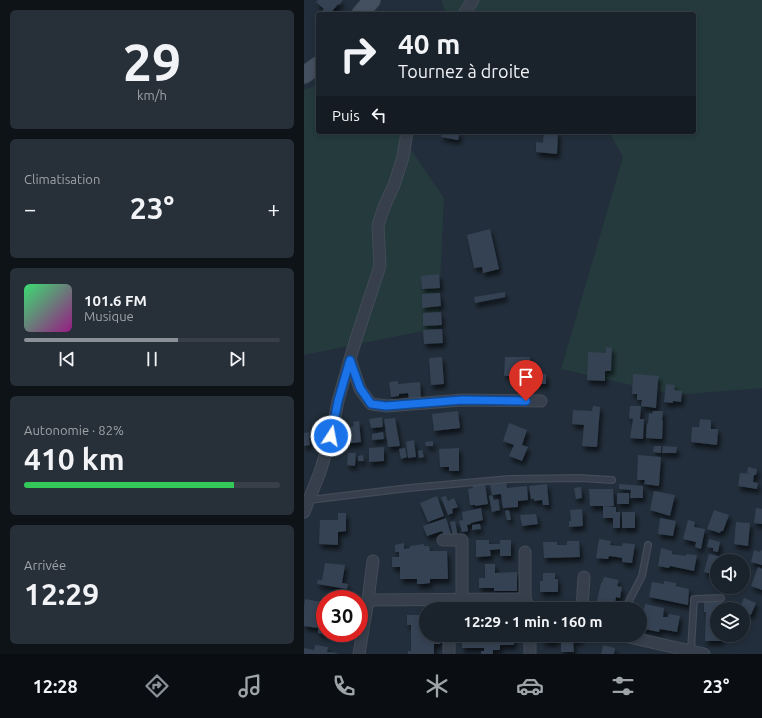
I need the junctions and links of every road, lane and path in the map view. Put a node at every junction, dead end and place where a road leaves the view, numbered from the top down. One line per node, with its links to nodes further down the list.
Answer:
1 (372, 0): 3 (main road)
2 (473, 0): 4 (street)
3 (362, 12)
4 (465, 12)
5 (316, 66): 6 (main road)
6 (304, 75)
7 (406, 134): 8 (street)
8 (350, 360): 9 (street); 11 (street)
9 (542, 401)
10 (612, 480): 11 (lane)
11 (309, 500): 12 (street)
12 (304, 511)
13 (443, 540): 19 (street)
14 (648, 545): 25 (lane)
15 (525, 552): 23 (street)
16 (373, 561): 20 (street)
17 (584, 576): 24 (street)
18 (721, 598): 31 (lane)
19 (462, 599): 21 (street); 22 (street)
20 (368, 600): 26 (street)
21 (454, 602)
22 (495, 602)
23 (528, 602)
24 (582, 602)
25 (629, 602)
26 (419, 603)
27 (647, 641): 31 (street)
28 (361, 642): 32 (street)
29 (449, 642): 33 (street)
30 (530, 642): 34 (street)
31 (691, 650): 35 (street)
32 (359, 654)
33 (449, 654)
34 (530, 654)
35 (704, 654)

